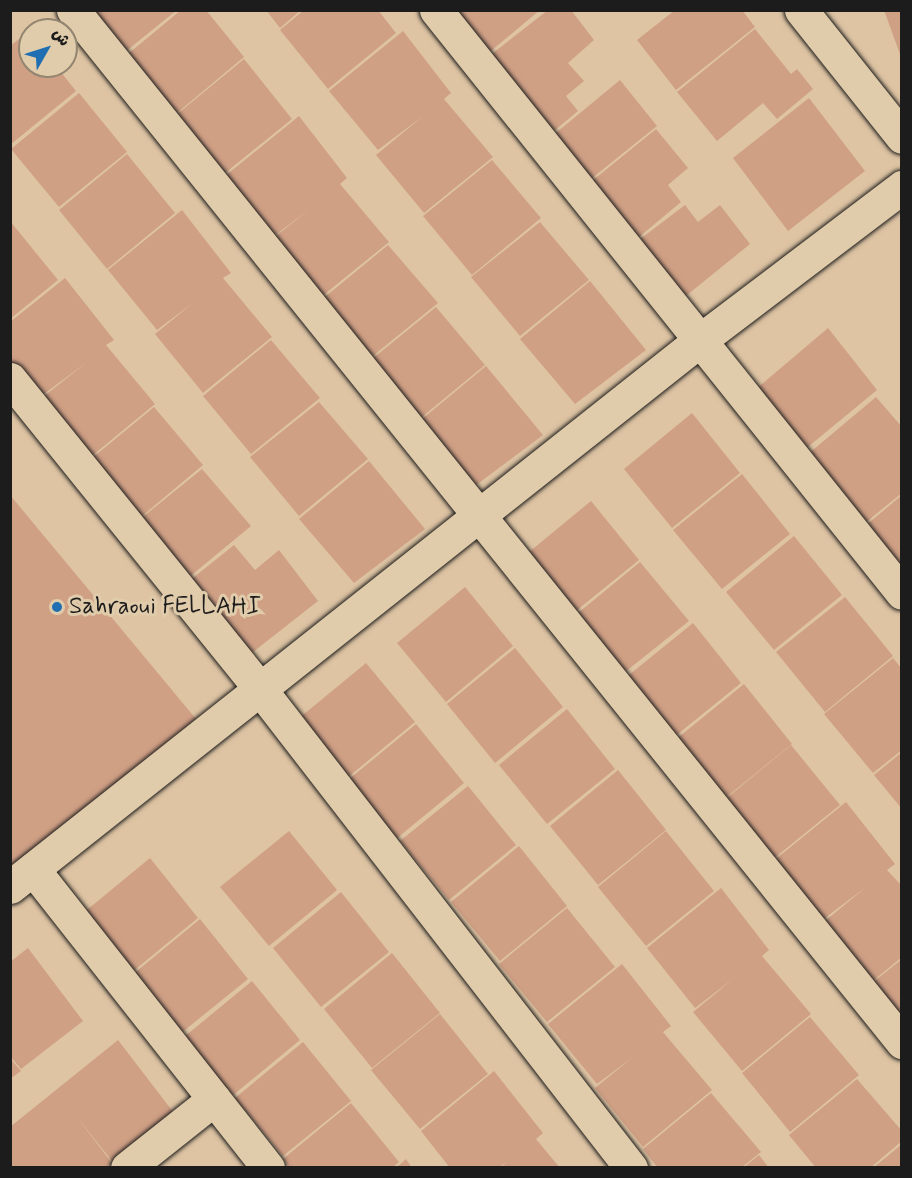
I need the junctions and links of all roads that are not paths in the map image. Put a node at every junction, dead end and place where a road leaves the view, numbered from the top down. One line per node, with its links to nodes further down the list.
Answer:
1 (73, 10): 8 (street)
2 (435, 10): 6 (street)
3 (801, 10): 4 (street)
4 (902, 137)
5 (896, 202): 6 (street)
6 (699, 341): 8 (street); 9 (street)
7 (10, 379): 10 (street)
8 (480, 515): 10 (street); 12 (street)
9 (902, 593)
10 (260, 689): 11 (street); 16 (street)
11 (22, 878): 13 (street)
12 (902, 1042)
13 (214, 1099): 14 (street); 15 (street)
14 (128, 1167)
15 (268, 1167)
16 (631, 1167)

